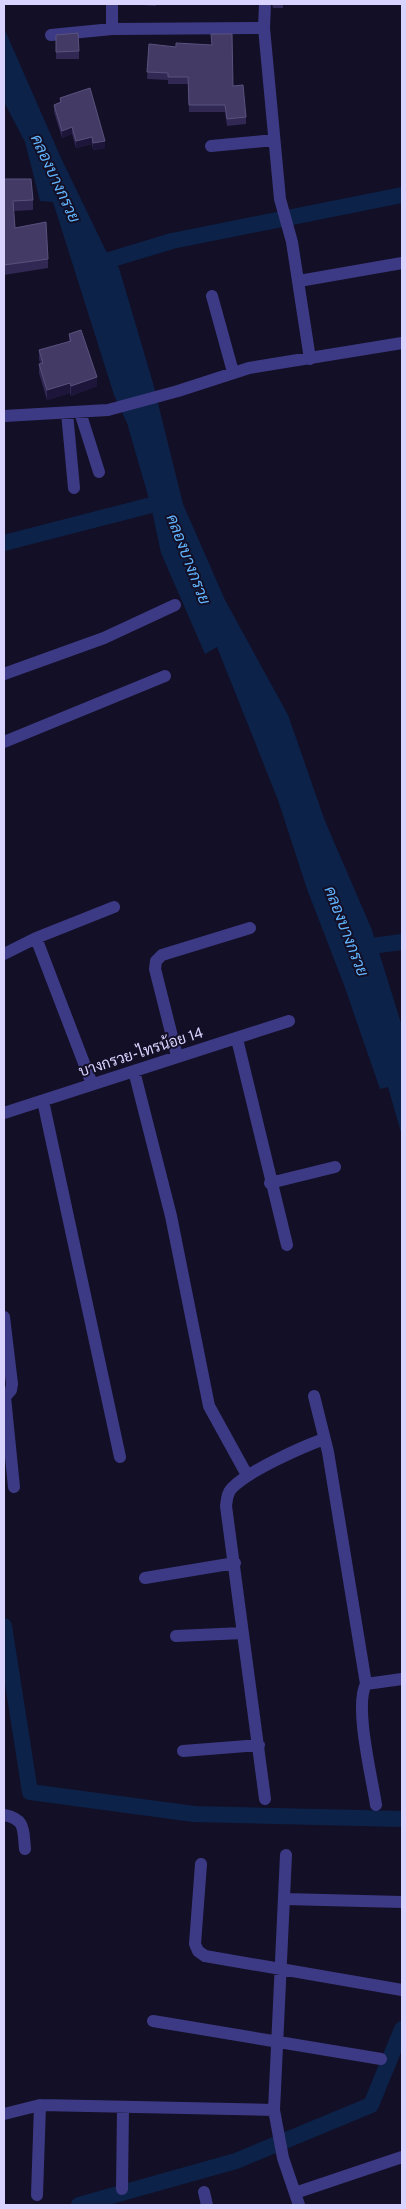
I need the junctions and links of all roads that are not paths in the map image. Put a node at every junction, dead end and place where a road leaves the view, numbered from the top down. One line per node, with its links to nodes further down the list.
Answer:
1 (112, 4): 4 (street)
2 (265, 4): 3 (street)
3 (264, 28): 4 (street); 6 (street)
4 (112, 29): 5 (street)
5 (51, 35)
6 (274, 140): 7 (street); 9 (street)
7 (211, 146)
8 (402, 263): 9 (street)
9 (300, 281): 12 (street)
10 (212, 296): 13 (street)
11 (402, 343): 12 (street)
12 (310, 359): 13 (street)
13 (233, 372): 14 (street)
14 (73, 412): 15 (street); 16 (street); 17 (street)
15 (4, 416)
16 (99, 472)
17 (74, 488)
18 (175, 605): 19 (street)
19 (4, 674)
20 (165, 676): 21 (street)
21 (4, 742)
22 (114, 907): 24 (street)
23 (250, 928): 28 (street)
24 (36, 938): 25 (street); 30 (street)
25 (4, 954)
26 (289, 1021): 27 (street, บางกรวย-ไทรน้อย 14)
27 (237, 1039): 28 (street, บางกรวย-ไทรน้อย 14); 34 (street)
28 (177, 1056): 29 (street, บางกรวย-ไทรน้อย 14)
29 (134, 1071): 30 (street, บางกรวย-ไทรน้อย 14); 41 (street)
30 (92, 1084): 31 (street, บางกรวย-ไทรน้อย 14)
31 (43, 1101): 32 (street, บางกรวย-ไทรน้อย 14); 40 (street)
32 (4, 1113)
33 (334, 1168): 34 (street)
34 (270, 1183): 35 (street)
35 (287, 1245)
36 (4, 1317): 38 (street)
37 (314, 1396): 39 (street)
38 (4, 1398): 42 (street)
39 (324, 1439): 41 (street); 48 (street)
40 (120, 1457)
41 (247, 1475): 43 (street)
42 (14, 1487)
43 (235, 1563): 44 (street); 45 (street)
44 (145, 1578)
45 (243, 1633): 46 (street); 49 (street)
46 (176, 1636)
47 (402, 1679): 48 (street)
48 (366, 1684): 52 (street)
49 (259, 1745): 50 (street); 51 (street)
50 (183, 1751)
51 (265, 1799)
52 (376, 1805)
53 (4, 1815): 54 (street)
54 (25, 1849)
55 (286, 1855): 57 (street)
56 (201, 1864): 59 (street)
57 (284, 1899): 58 (street); 59 (street)
58 (402, 1902)
59 (280, 1970): 60 (street); 62 (street)
60 (402, 1990)
61 (153, 2021): 62 (street)
62 (276, 2041): 63 (street); 66 (street)
63 (381, 2060)
64 (40, 2105): 65 (street); 67 (street); 71 (street)
65 (123, 2108): 66 (street); 69 (street)
66 (274, 2110): 72 (street)
67 (4, 2114)
68 (402, 2157): 72 (street)
69 (122, 2189)
70 (204, 2192): 73 (street)
71 (37, 2195)
72 (297, 2199)
73 (207, 2205)

